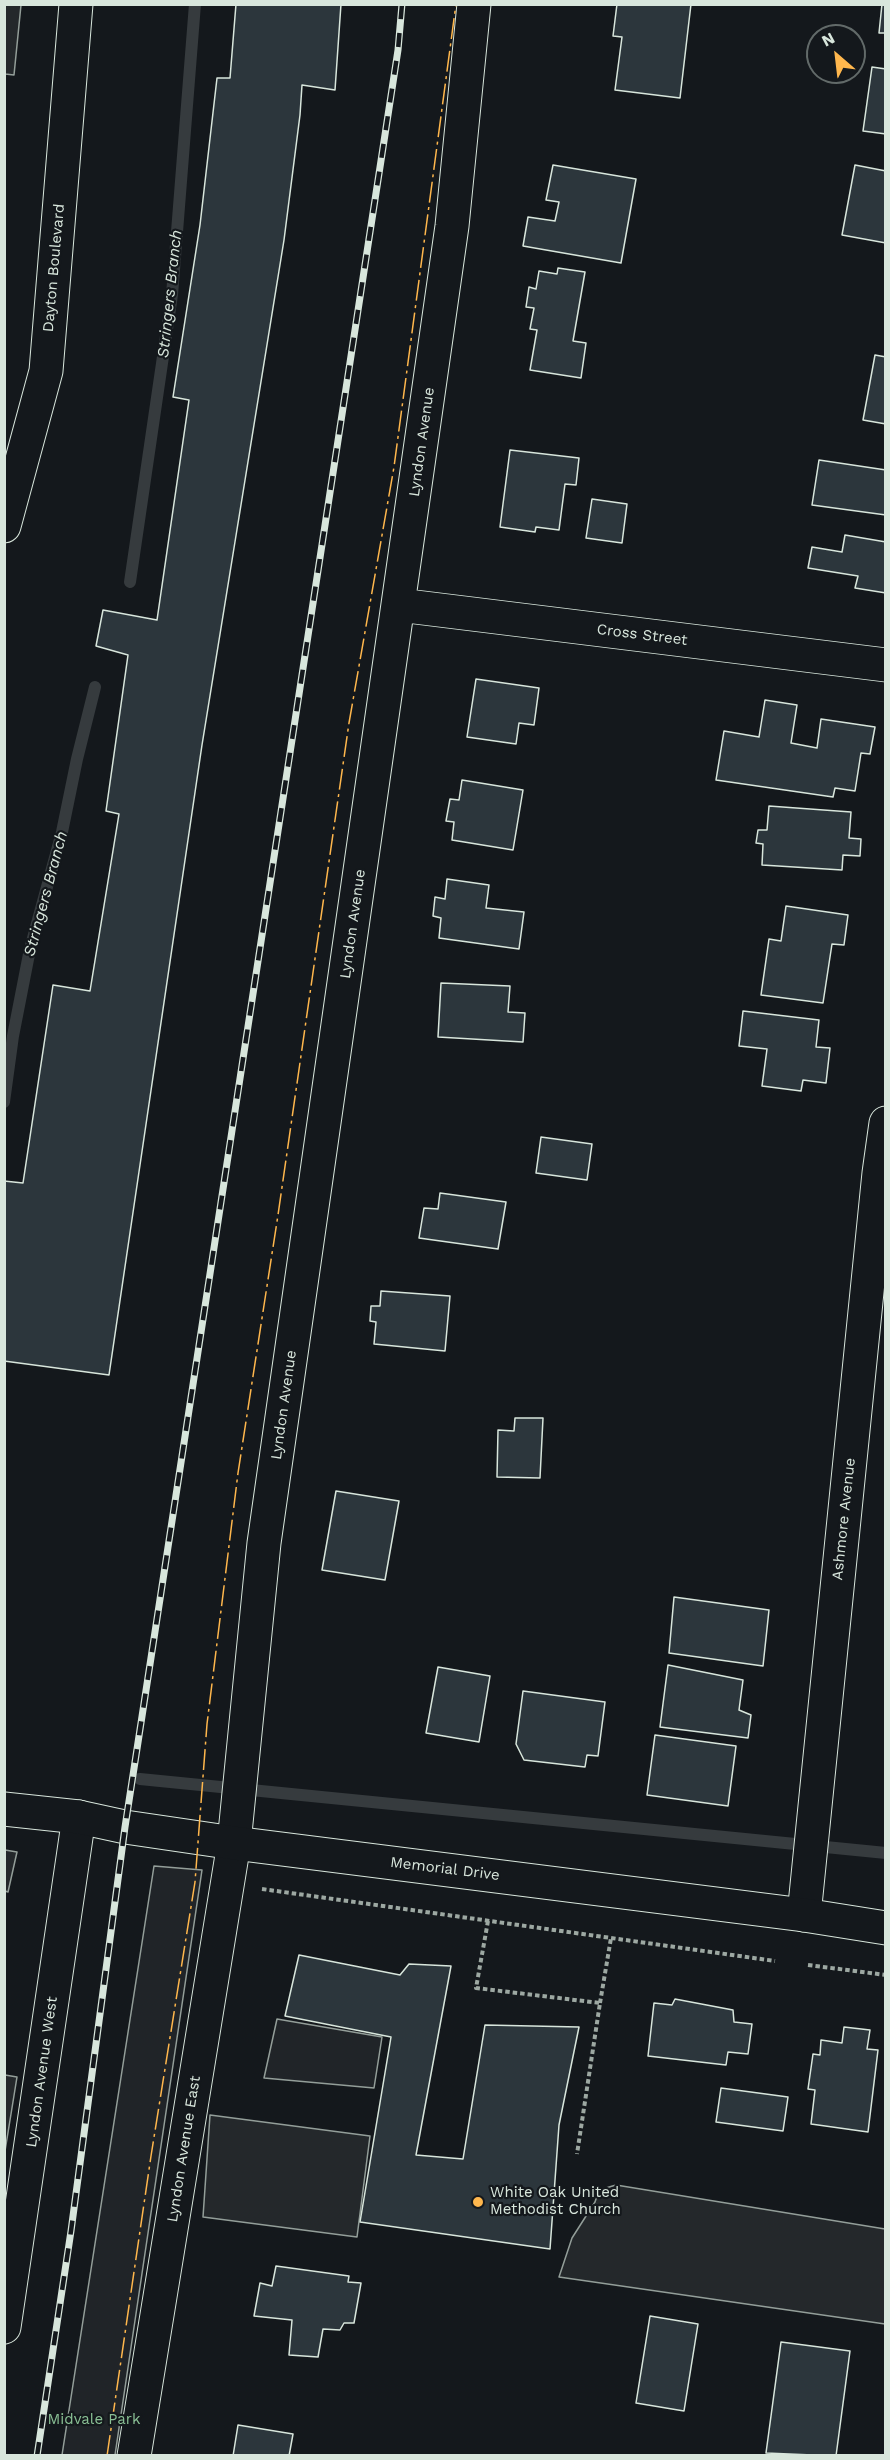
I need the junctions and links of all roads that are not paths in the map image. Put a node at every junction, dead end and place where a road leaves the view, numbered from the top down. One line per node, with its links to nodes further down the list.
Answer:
1 (76, 4): 3 (street, Dayton Boulevard)
2 (474, 4): 4 (street, Lyndon Avenue)
3 (4, 526)
4 (399, 605): 5 (street, Cross Street); 10 (street, Lyndon Avenue)
5 (885, 664)
6 (885, 1123): 7 (street, Ashmore Avenue)
7 (882, 1174): 11 (street, Ashmore Avenue)
8 (4, 1809): 9 (street, Memorial Drive)
9 (79, 1817): 10 (street, Memorial Drive); 13 (street, Lyndon Avenue West)
10 (234, 1843): 11 (street, Memorial Drive); 14 (street, Lyndon Avenue East)
11 (804, 1915): 12 (street, Memorial Drive)
12 (885, 1928)
13 (4, 2327)
14 (134, 2456)

